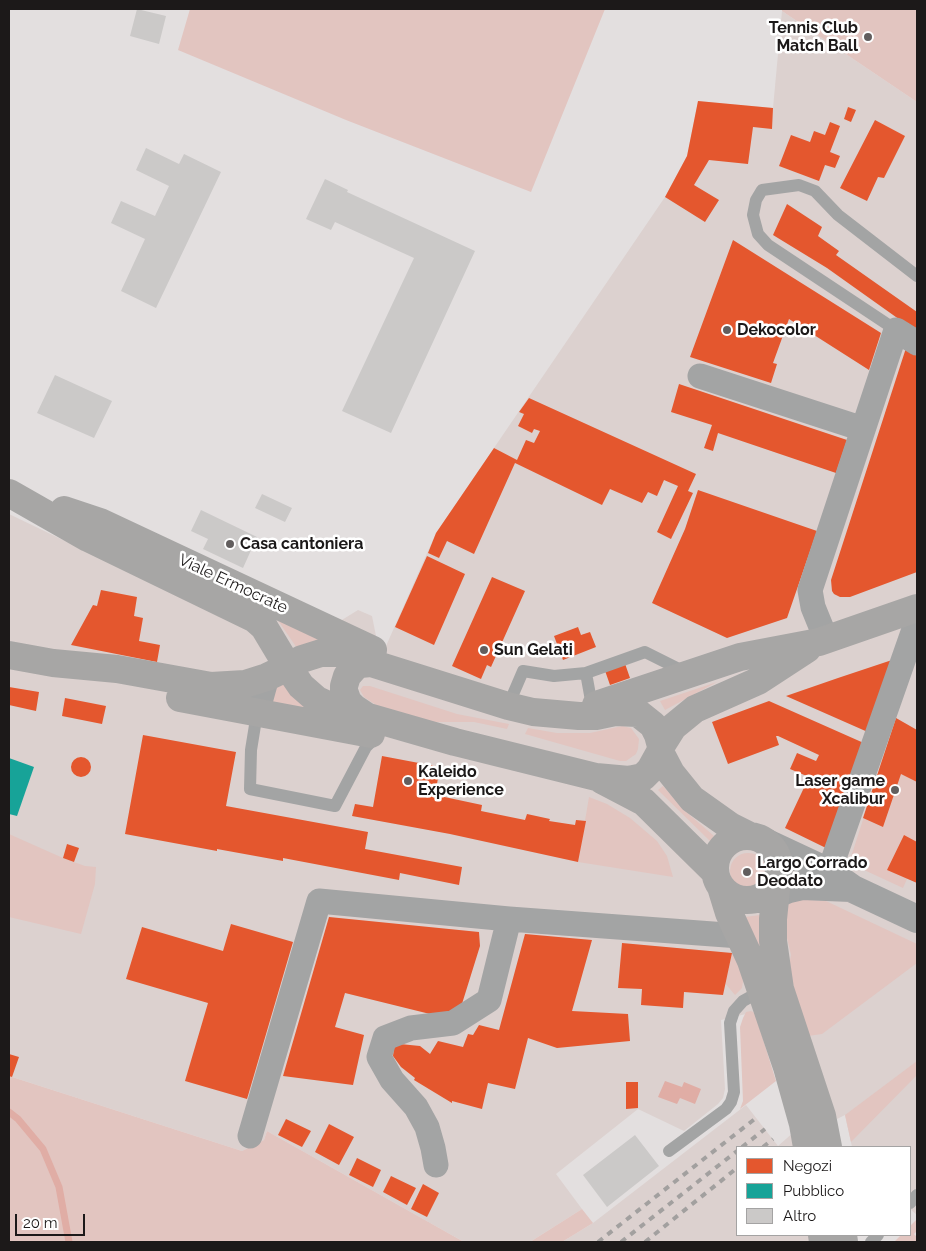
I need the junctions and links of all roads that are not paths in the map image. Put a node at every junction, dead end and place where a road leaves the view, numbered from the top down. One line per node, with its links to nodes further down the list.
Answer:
1 (917, 276): 2 (lane)
2 (896, 330): 3 (street); 5 (street)
3 (917, 343)
4 (700, 376): 5 (street)
5 (863, 429): 9 (street)
6 (9, 492): 13 (main road); 16 (main road, Viale Ermocrate)
7 (917, 608): 9 (main road)
8 (917, 621): 25 (street)
9 (822, 640): 15 (main road); 22 (main road)
10 (9, 655): 11 (main road)
11 (53, 663): 13 (main road); 19 (main road)
12 (371, 663): 13 (main road); 16 (main road); 21 (main road)
13 (277, 672): 19 (street); 21 (main road)
14 (586, 673): 15 (lane); 17 (lane); 18 (lane)
15 (687, 673): 18 (main road)
16 (453, 689): 17 (main road)
17 (508, 706): 20 (main road)
18 (592, 706): 20 (main road)
19 (257, 713): 21 (main road); 21 (lane)
20 (557, 714): 22 (main road)
21 (372, 725): 23 (main road)
22 (660, 749): 23 (main road); 24 (main road)
23 (596, 777): 26 (main road)
24 (759, 839): 25 (main road); 26 (main road); 28 (main road)
25 (829, 872): 27 (main road)
26 (718, 879): 28 (main road); 31 (main road)
27 (853, 888): 28 (main road); 30 (main road)
28 (770, 891): 35 (main road)
29 (509, 918): 31 (street); 33 (street); 37 (street)
30 (917, 919)
31 (740, 936): 32 (main road)
32 (761, 991): 34 (main road); 36 (lane)
33 (250, 1136)
34 (807, 1146)
35 (828, 1146)
36 (669, 1151)
37 (436, 1165)

